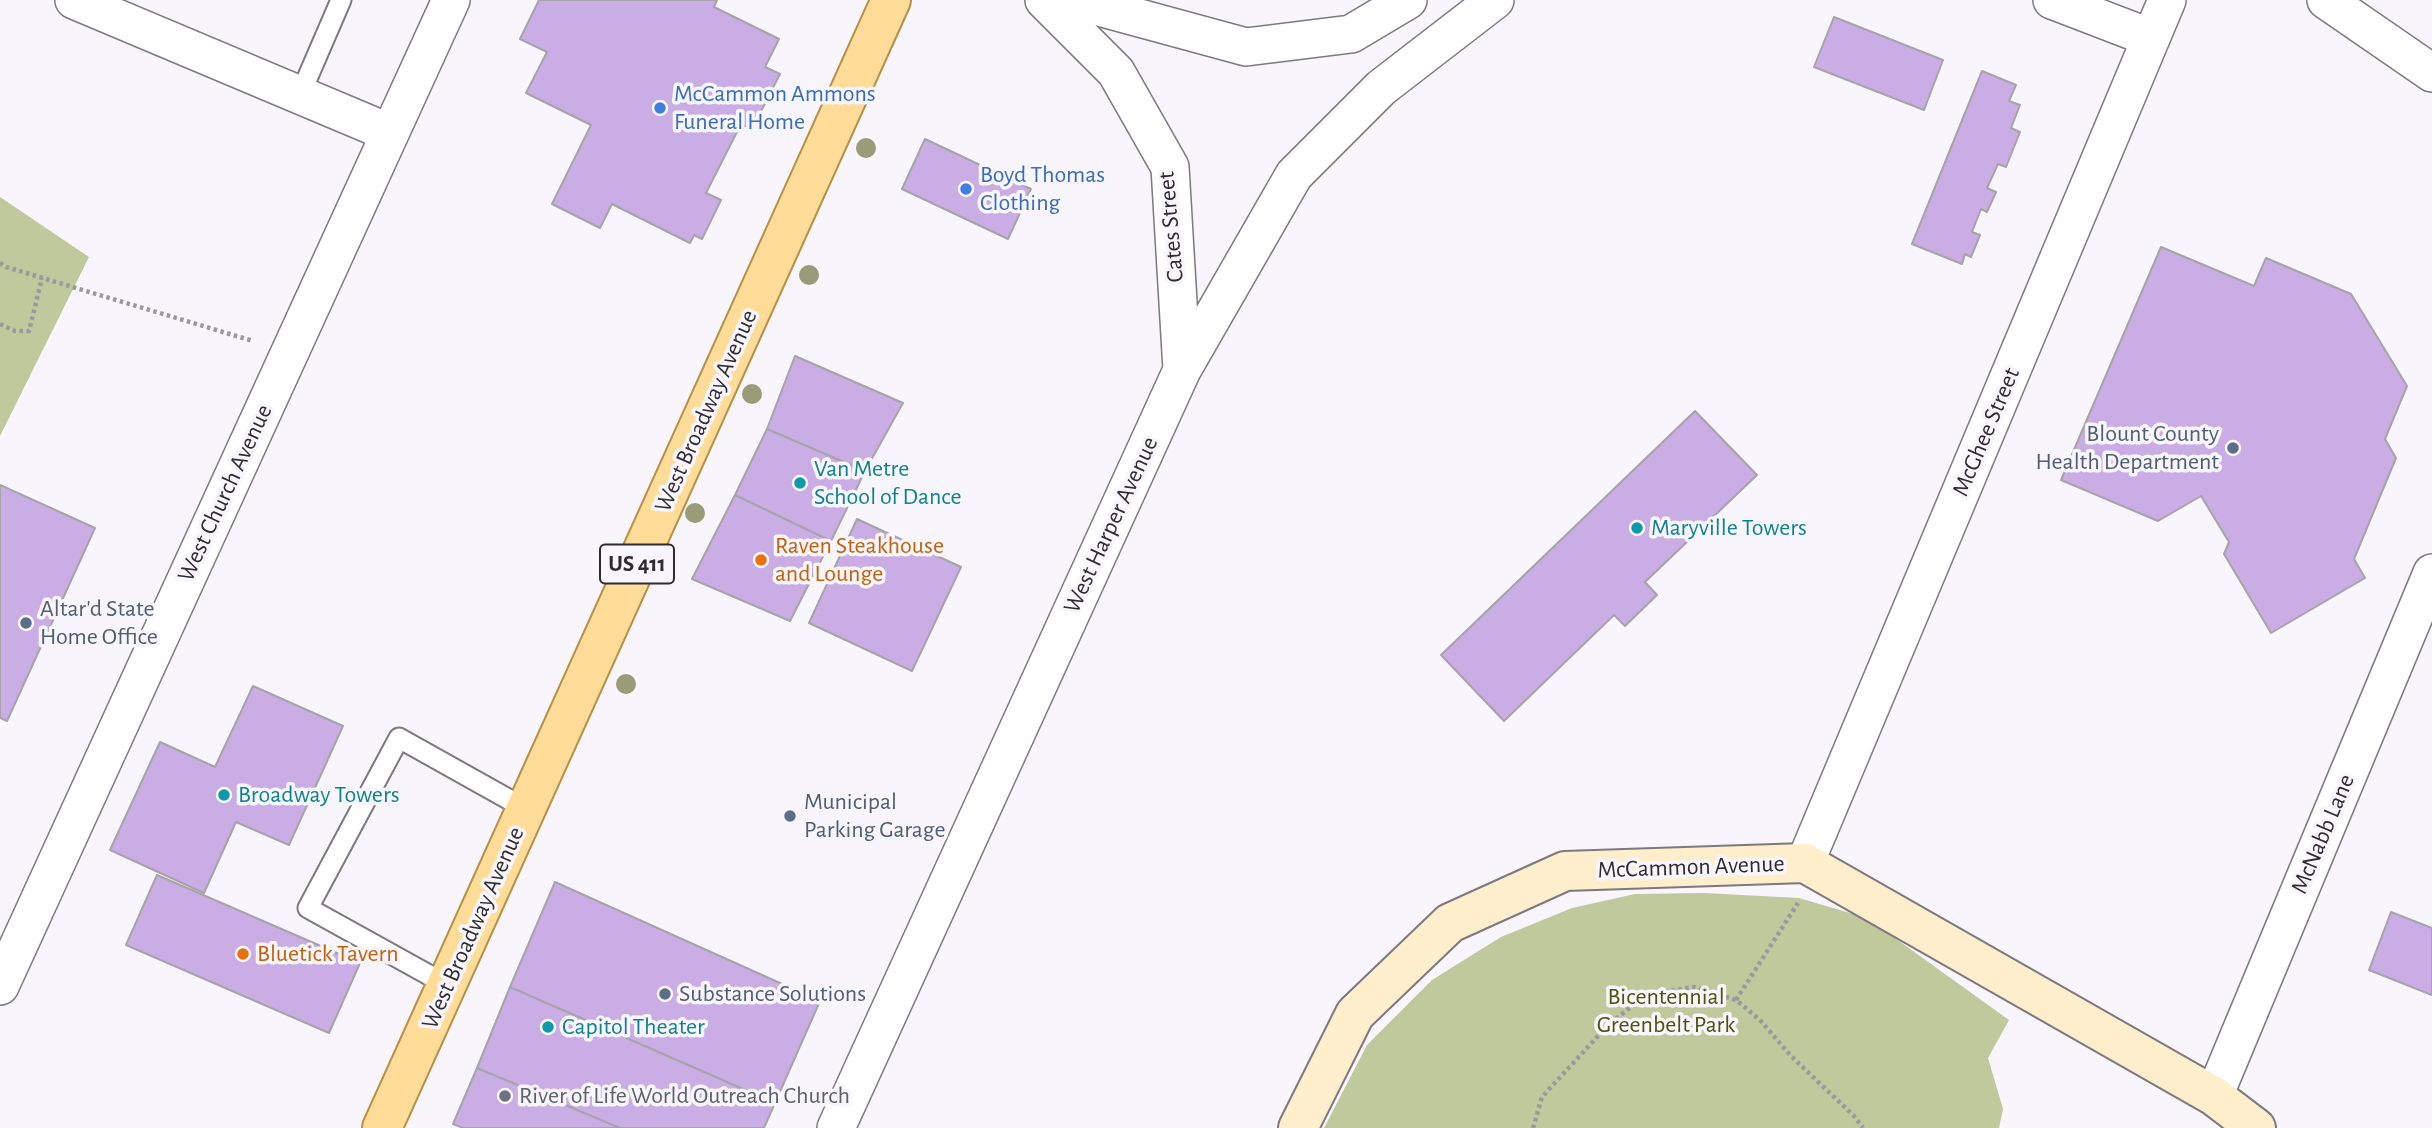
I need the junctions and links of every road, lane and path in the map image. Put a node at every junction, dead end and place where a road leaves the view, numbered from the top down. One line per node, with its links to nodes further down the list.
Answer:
1 (74, 0): 14 (street)
2 (341, 0): 14 (lane)
3 (451, 0): 15 (street, West Church Avenue)
4 (891, 0): 22 (main road, West Broadway Avenue / US 411)
5 (1044, 0): 20 (street, Cates Street)
6 (1073, 0): 7 (street)
7 (1408, 0)
8 (1495, 0): 20 (street, West Harper Avenue)
9 (2052, 0): 12 (street)
10 (2167, 0): 12 (street, McGhee Street)
11 (2326, 0): 13 (street)
12 (2151, 38): 23 (street, McGhee Street)
13 (2432, 73)
14 (300, 95): 15 (street)
15 (390, 133): 25 (street, West Church Avenue)
16 (0, 263): 17 (path)
17 (42, 278): 18 (path); 19 (path)
18 (0, 324)
19 (258, 343)
20 (1182, 370): 29 (street, West Harper Avenue)
21 (2432, 573): 27 (street, McNabb Lane)
22 (526, 809): 24 (main road, West Broadway Avenue / US 411); 24 (lane)
23 (1805, 863): 26 (path); 27 (street, McCammon Avenue); 30 (street, McCammon Avenue)
24 (447, 985): 28 (main road, West Broadway Avenue / US 411)
25 (0, 986)
26 (1736, 1000): 31 (path); 32 (path)
27 (2214, 1096): 33 (street, McCammon Avenue)
28 (382, 1128)
29 (836, 1128)
30 (1298, 1128)
31 (1533, 1128)
32 (1863, 1128)
33 (2256, 1128)

